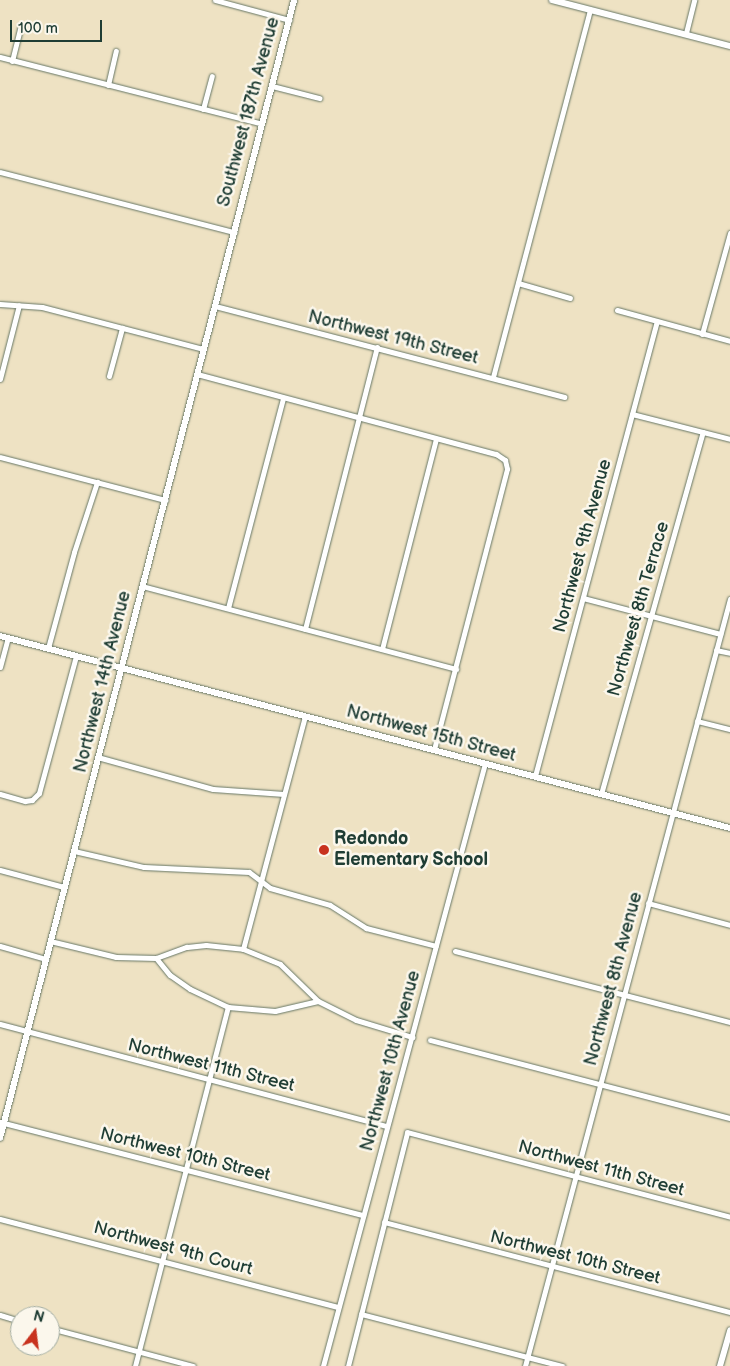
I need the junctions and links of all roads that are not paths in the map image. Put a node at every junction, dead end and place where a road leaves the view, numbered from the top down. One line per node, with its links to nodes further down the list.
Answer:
1 (215, 0): 6 (street)
2 (294, 0): 6 (street, Southwest 187th Avenue)
3 (552, 0): 5 (street)
4 (694, 0): 8 (street)
5 (590, 10): 8 (street); 22 (street)
6 (289, 20): 15 (street, Southwest 187th Avenue)
7 (21, 26): 12 (street)
8 (686, 33): 9 (street)
9 (730, 46)
10 (116, 51): 14 (street)
11 (0, 57): 12 (street)
12 (12, 61): 14 (street)
13 (212, 76): 17 (street)
14 (108, 85): 17 (street)
15 (272, 86): 16 (street); 18 (street, Southwest 187th Avenue)
16 (319, 98)
17 (203, 110): 18 (street)
18 (262, 124): 20 (street, Southwest 187th Avenue)
19 (0, 172): 20 (street)
20 (234, 232): 26 (street, Northwest 14th Avenue)
21 (730, 232): 30 (street)
22 (518, 283): 23 (street); 36 (street)
23 (570, 298)
24 (0, 304): 25 (street)
25 (19, 305): 29 (street); 37 (street)
26 (214, 306): 32 (street, Northwest 19th Street); 33 (street, Northwest 14th Avenue)
27 (617, 310): 28 (street)
28 (657, 322): 30 (street); 40 (street, Northwest 9th Avenue)
29 (122, 328): 33 (street); 35 (street)
30 (702, 334): 31 (street)
31 (730, 341)
32 (377, 347): 36 (street, Northwest 19th Street); 41 (street)
33 (203, 349): 34 (street, Northwest 14th Avenue)
34 (197, 374): 39 (street); 47 (street, Northwest 14th Avenue)
35 (109, 376)
36 (493, 377): 38 (street, Northwest 19th Street)
37 (0, 380)
38 (564, 397)
39 (282, 398): 41 (street); 51 (street)
40 (632, 414): 42 (street); 49 (street, Northwest 9th Avenue)
41 (360, 418): 43 (street); 53 (street)
42 (703, 432): 44 (street); 52 (street, Northwest 8th Terrace)
43 (436, 439): 58 (street); 64 (street)
44 (730, 439)
45 (0, 457): 46 (street)
46 (97, 482): 47 (street); 57 (street)
47 (165, 500): 48 (street, Northwest 14th Avenue)
48 (142, 586): 51 (street); 63 (street, Northwest 14th Avenue)
49 (584, 598): 52 (street); 71 (street, Northwest 9th Avenue)
50 (730, 598): 54 (street, Northwest 8th Avenue)
51 (228, 608): 53 (street)
52 (652, 616): 54 (street); 74 (street, Northwest 8th Terrace)
53 (306, 629): 58 (street)
54 (720, 634): 59 (street, Northwest 8th Avenue)
55 (0, 636): 56 (street, Northwest 15th Street)
56 (8, 638): 57 (street, Northwest 15th Street); 62 (street)
57 (48, 648): 61 (street, Northwest 15th Street)
58 (382, 649): 64 (street)
59 (716, 650): 60 (street); 66 (street, Northwest 8th Avenue)
60 (730, 653)
61 (76, 656): 63 (street, Northwest 15th Street); 72 (street)
62 (0, 667)
63 (124, 668): 65 (street, Northwest 15th Street); 69 (street, Northwest 14th Avenue)
64 (456, 669): 68 (street)
65 (305, 716): 68 (street, Northwest 15th Street); 73 (street)
66 (697, 721): 67 (street); 75 (street, Northwest 8th Avenue)
67 (730, 730)
68 (434, 749): 70 (street, Northwest 15th Street)
69 (100, 758): 73 (street); 77 (street, Northwest 14th Avenue)
70 (485, 763): 71 (street, Northwest 15th Street); 85 (street, Northwest 10th Avenue)
71 (535, 776): 74 (street, Northwest 15th Street)
72 (0, 794)
73 (284, 794): 79 (street)
74 (601, 794): 75 (street, Northwest 15th Street)
75 (673, 813): 76 (street, Northwest 15th Street); 81 (street, Northwest 8th Avenue)
76 (730, 828)
77 (74, 852): 79 (street); 80 (street, Northwest 14th Avenue)
78 (0, 870): 80 (street)
79 (262, 881): 85 (street); 86 (street)
80 (64, 887): 83 (street, Northwest 14th Avenue)
81 (648, 903): 82 (street); 90 (street, Northwest 8th Avenue)
82 (730, 925)
83 (50, 941): 88 (street, Northwest 14th Avenue); 89 (street)
84 (0, 946): 88 (street)
85 (436, 946): 96 (street, Northwest 10th Avenue)
86 (243, 949): 89 (street); 91 (street)
87 (455, 951): 90 (street)
88 (46, 958): 95 (street, Northwest 14th Avenue)
89 (156, 958): 92 (street)
90 (623, 995): 93 (street); 99 (street, Northwest 8th Avenue)
91 (318, 1001): 92 (street); 96 (street)
92 (228, 1007): 98 (street)
93 (730, 1022)
94 (0, 1024): 95 (street, Northwest 11th Street)
95 (27, 1032): 98 (street, Northwest 11th Street); 101 (street, Northwest 14th Avenue)
96 (412, 1037): 102 (street, Northwest 10th Avenue)
97 (430, 1040): 99 (street)
98 (210, 1080): 102 (street, Northwest 11th Street); 104 (street)
99 (600, 1084): 100 (street); 105 (street, Northwest 8th Avenue)
100 (730, 1118)
101 (2, 1123): 103 (street, Northwest 14th Avenue); 104 (street, Northwest 10th Street)
102 (387, 1126): 106 (street, Northwest 10th Avenue)
103 (0, 1138)
104 (186, 1170): 106 (street, Northwest 10th Street); 110 (street)
105 (575, 1176): 107 (street, Northwest 11th Street); 109 (street, Northwest 11th Street); 111 (street, Northwest 8th Avenue)
106 (363, 1216): 112 (street, Northwest 10th Avenue)
107 (730, 1217)
108 (0, 1219): 110 (street, Northwest 9th Court)
109 (384, 1222): 111 (street, Northwest 10th Street); 114 (street)
110 (163, 1261): 112 (street, Northwest 9th Court); 117 (street)
111 (552, 1266): 113 (street, Northwest 10th Street); 118 (street, Northwest 8th Avenue)
112 (338, 1307): 121 (street, Northwest 10th Avenue)
113 (730, 1312)
114 (361, 1314): 118 (street); 122 (street)
115 (730, 1330): 125 (street)
116 (60, 1331): 117 (street)
117 (139, 1351): 119 (street); 120 (street)
118 (528, 1357): 123 (street, Northwest 8th Avenue); 124 (street)
119 (135, 1366)
120 (193, 1366)
121 (323, 1366)
122 (348, 1366)
123 (525, 1366)
124 (562, 1366)
125 (720, 1366)

